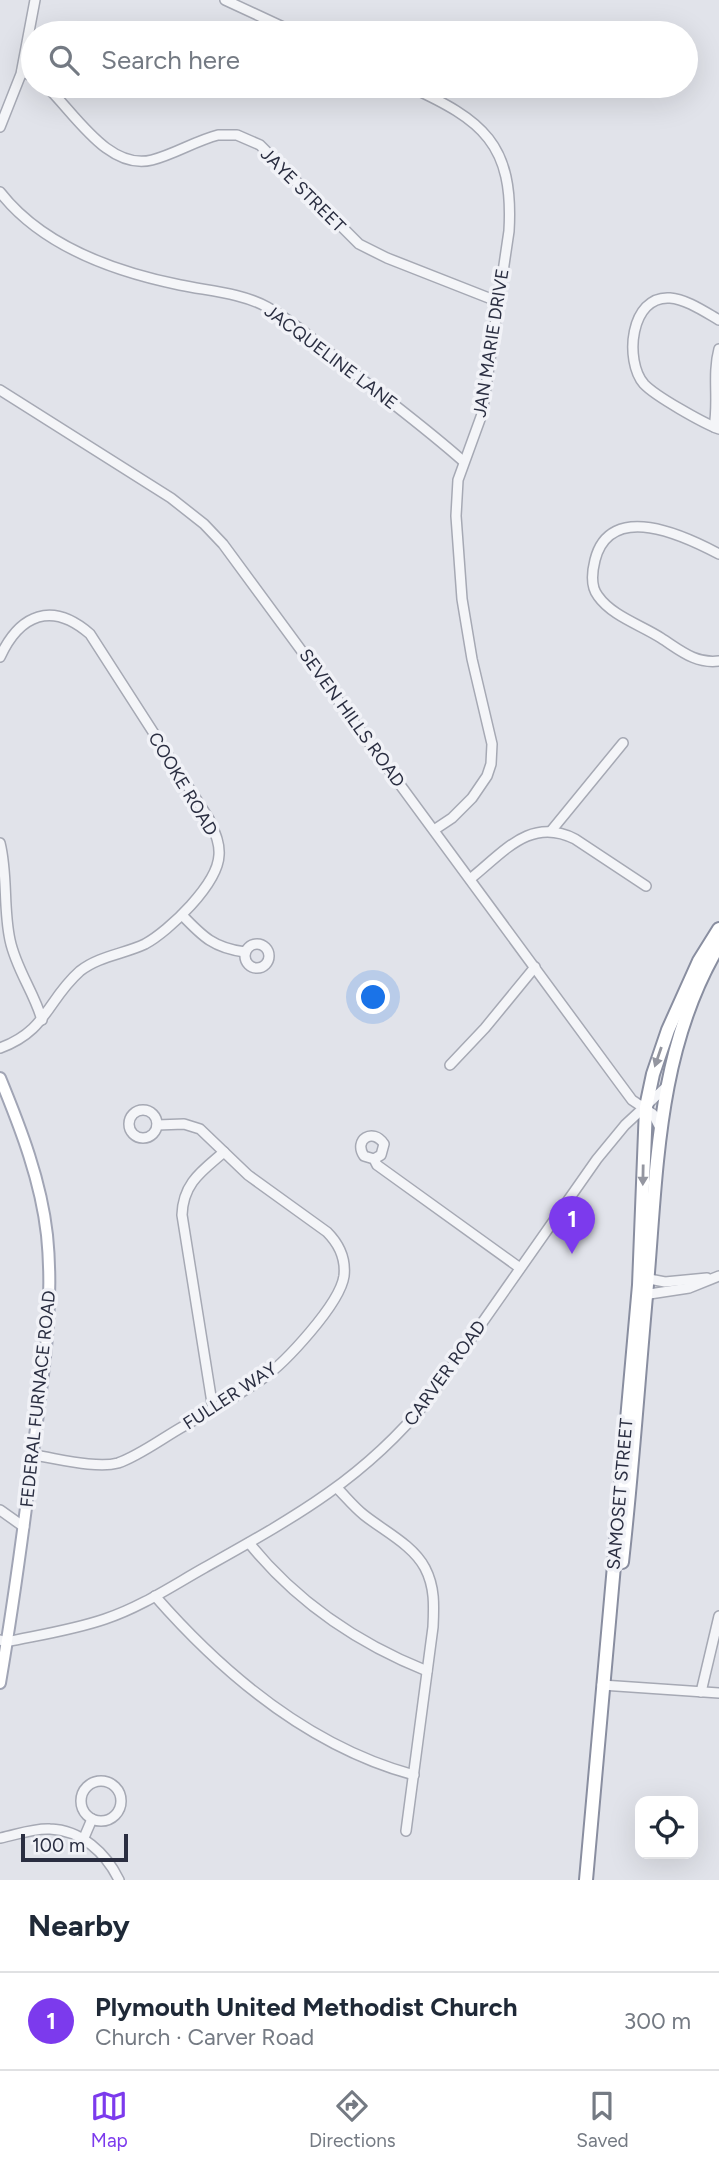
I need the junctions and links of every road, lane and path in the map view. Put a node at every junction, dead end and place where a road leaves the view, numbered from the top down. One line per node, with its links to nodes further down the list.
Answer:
1 (35, 0): 3 (street)
2 (225, 0): 4 (street)
3 (31, 21)
4 (270, 21)
5 (21, 74): 8 (street)
6 (60, 98): 10 (street, JAYE STREET)
7 (432, 98): 10 (street, JAN MARIE DRIVE)
8 (0, 127)
9 (0, 192): 15 (street, JACQUELINE LANE)
10 (499, 302): 15 (street, JAN MARIE DRIVE)
11 (719, 320): 14 (street)
12 (719, 349): 14 (street)
13 (0, 390): 20 (street, SEVEN HILLS ROAD)
14 (717, 428)
15 (463, 461): 20 (street, JAN MARIE DRIVE)
16 (719, 554): 18 (street)
17 (0, 657): 25 (street, COOKE ROAD)
18 (719, 661)
19 (622, 743): 21 (street)
20 (434, 830): 23 (street, SEVEN HILLS ROAD)
21 (551, 831): 23 (street); 24 (street)
22 (0, 843): 30 (street)
23 (470, 879): 29 (street, SEVEN HILLS ROAD)
24 (646, 886)
25 (181, 915): 28 (street); 30 (street, COOKE ROAD)
26 (719, 929): 35 (highway, one-way to 35)
27 (719, 945): 34 (highway)
28 (246, 952)
29 (535, 967): 32 (street); 35 (street, SEVEN HILLS ROAD)
30 (42, 1020): 31 (street, COOKE ROAD)
31 (0, 1048)
32 (450, 1065)
33 (0, 1079): 45 (main road, FEDERAL FURNACE ROAD)
34 (666, 1087): 35 (street); 37 (highway)
35 (646, 1107): 37 (street, SEVEN HILLS ROAD); 40 (street, CARVER ROAD); 42 (highway, SAMOSET STREET, one-way to 42)
36 (157, 1125): 38 (street, FULLER WAY)
37 (660, 1128): 42 (highway, SAMOSET STREET)
38 (224, 1152): 44 (street); 44 (street, FULLER WAY)
39 (374, 1159): 40 (street)
40 (520, 1268): 46 (street, CARVER ROAD)
41 (719, 1276): 42 (street); 43 (street)
42 (643, 1278): 43 (highway, SAMOSET STREET)
43 (642, 1295): 55 (highway, SAMOSET STREET)
44 (213, 1409): 45 (street, FULLER WAY)
45 (33, 1455): 48 (main road, FEDERAL FURNACE ROAD)
46 (337, 1488): 49 (street, CARVER ROAD); 53 (street)
47 (0, 1510): 48 (street)
48 (24, 1527): 52 (main road, FEDERAL FURNACE ROAD)
49 (249, 1543): 50 (street, CARVER ROAD); 53 (street)
50 (155, 1597): 52 (street, CARVER ROAD); 58 (street)
51 (719, 1616): 56 (street)
52 (3, 1641): 54 (main road, FEDERAL FURNACE ROAD)
53 (427, 1671): 58 (street)
54 (0, 1683)
55 (606, 1686): 56 (street); 64 (highway, SAMOSET STREET); 65 (highway, SAMOSET STREET)
56 (701, 1692): 57 (street)
57 (719, 1693)
58 (414, 1775): 60 (street)
59 (92, 1819): 59 (street); 62 (street)
60 (406, 1831)
61 (0, 1839): 62 (street)
62 (83, 1840): 63 (street)
63 (118, 1880)
64 (586, 1880)
65 (595, 1880)

